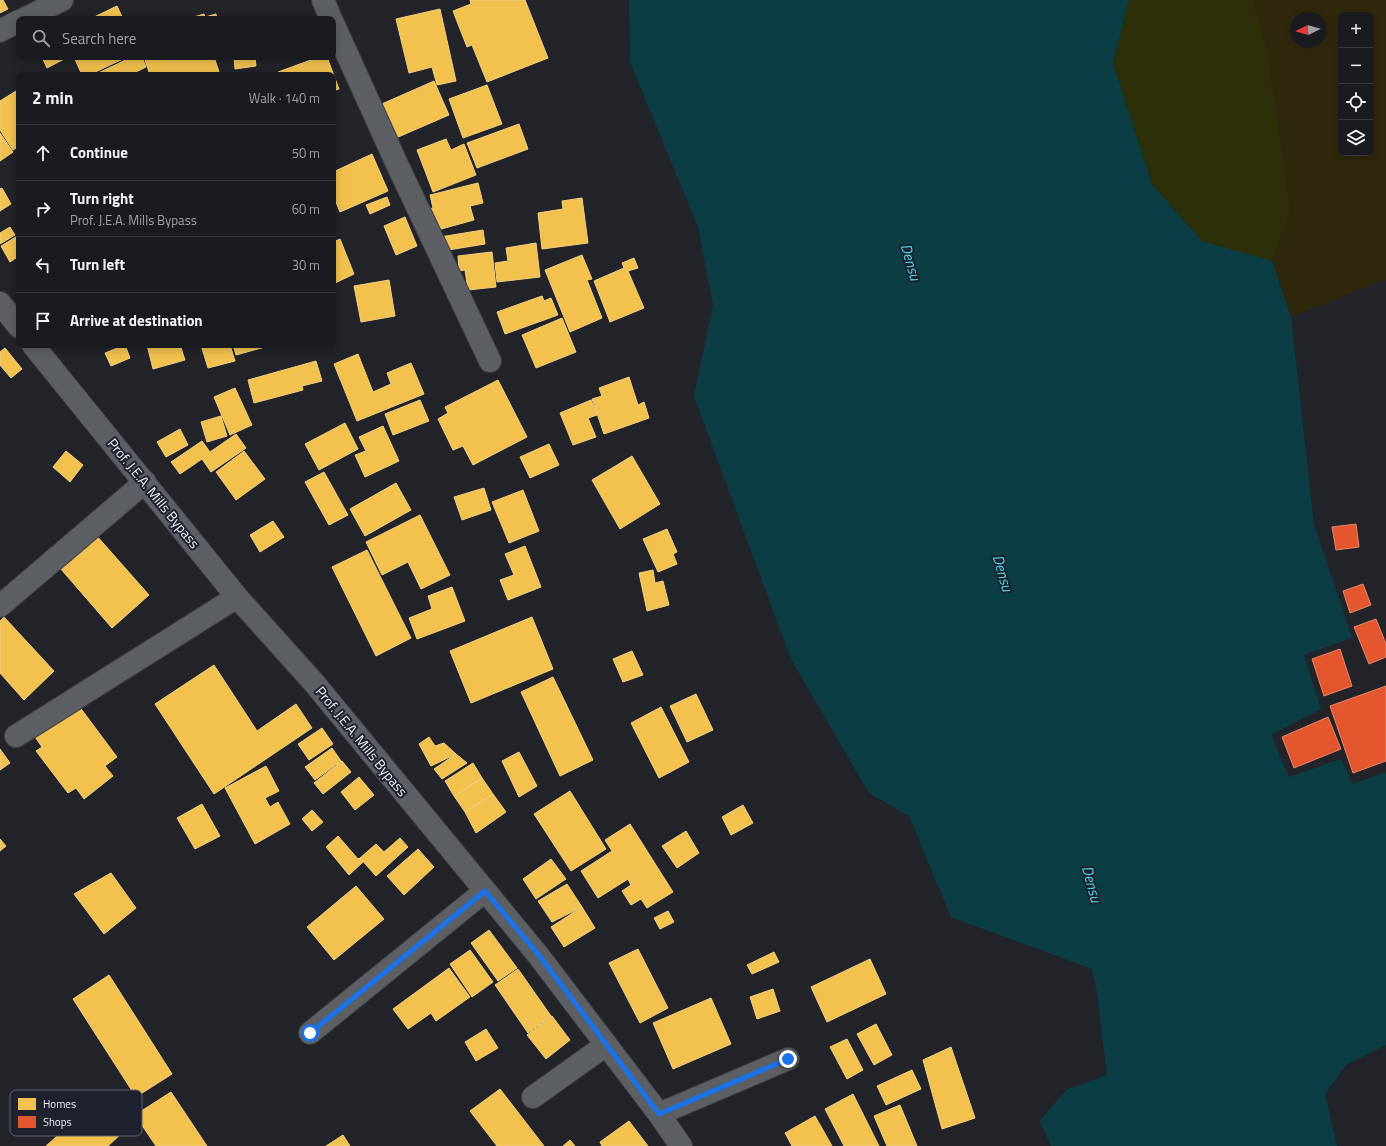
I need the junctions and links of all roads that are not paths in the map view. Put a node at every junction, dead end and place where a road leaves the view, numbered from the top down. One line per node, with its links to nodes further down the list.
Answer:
1 (62, 0): 3 (street)
2 (323, 0): 4 (street)
3 (30, 16)
4 (330, 16)
5 (16, 23): 7 (street)
6 (336, 29): 11 (street)
7 (0, 31)
8 (0, 303): 9 (street)
9 (16, 323)
10 (35, 348): 12 (street, Prof. J.E.A. Mills Bypass)
11 (490, 361)
12 (146, 482): 13 (street, Prof. J.E.A. Mills Bypass); 14 (street)
13 (237, 596): 15 (street); 16 (street, Prof. J.E.A. Mills Bypass)
14 (0, 606)
15 (16, 736)
16 (485, 891): 17 (street); 18 (street, Prof. J.E.A. Mills Bypass)
17 (310, 1033)
18 (606, 1045): 20 (street); 21 (street, Prof. J.E.A. Mills Bypass)
19 (788, 1059): 21 (street)
20 (533, 1097)
21 (659, 1114): 22 (street, Prof. J.E.A. Mills Bypass)
22 (681, 1146)

